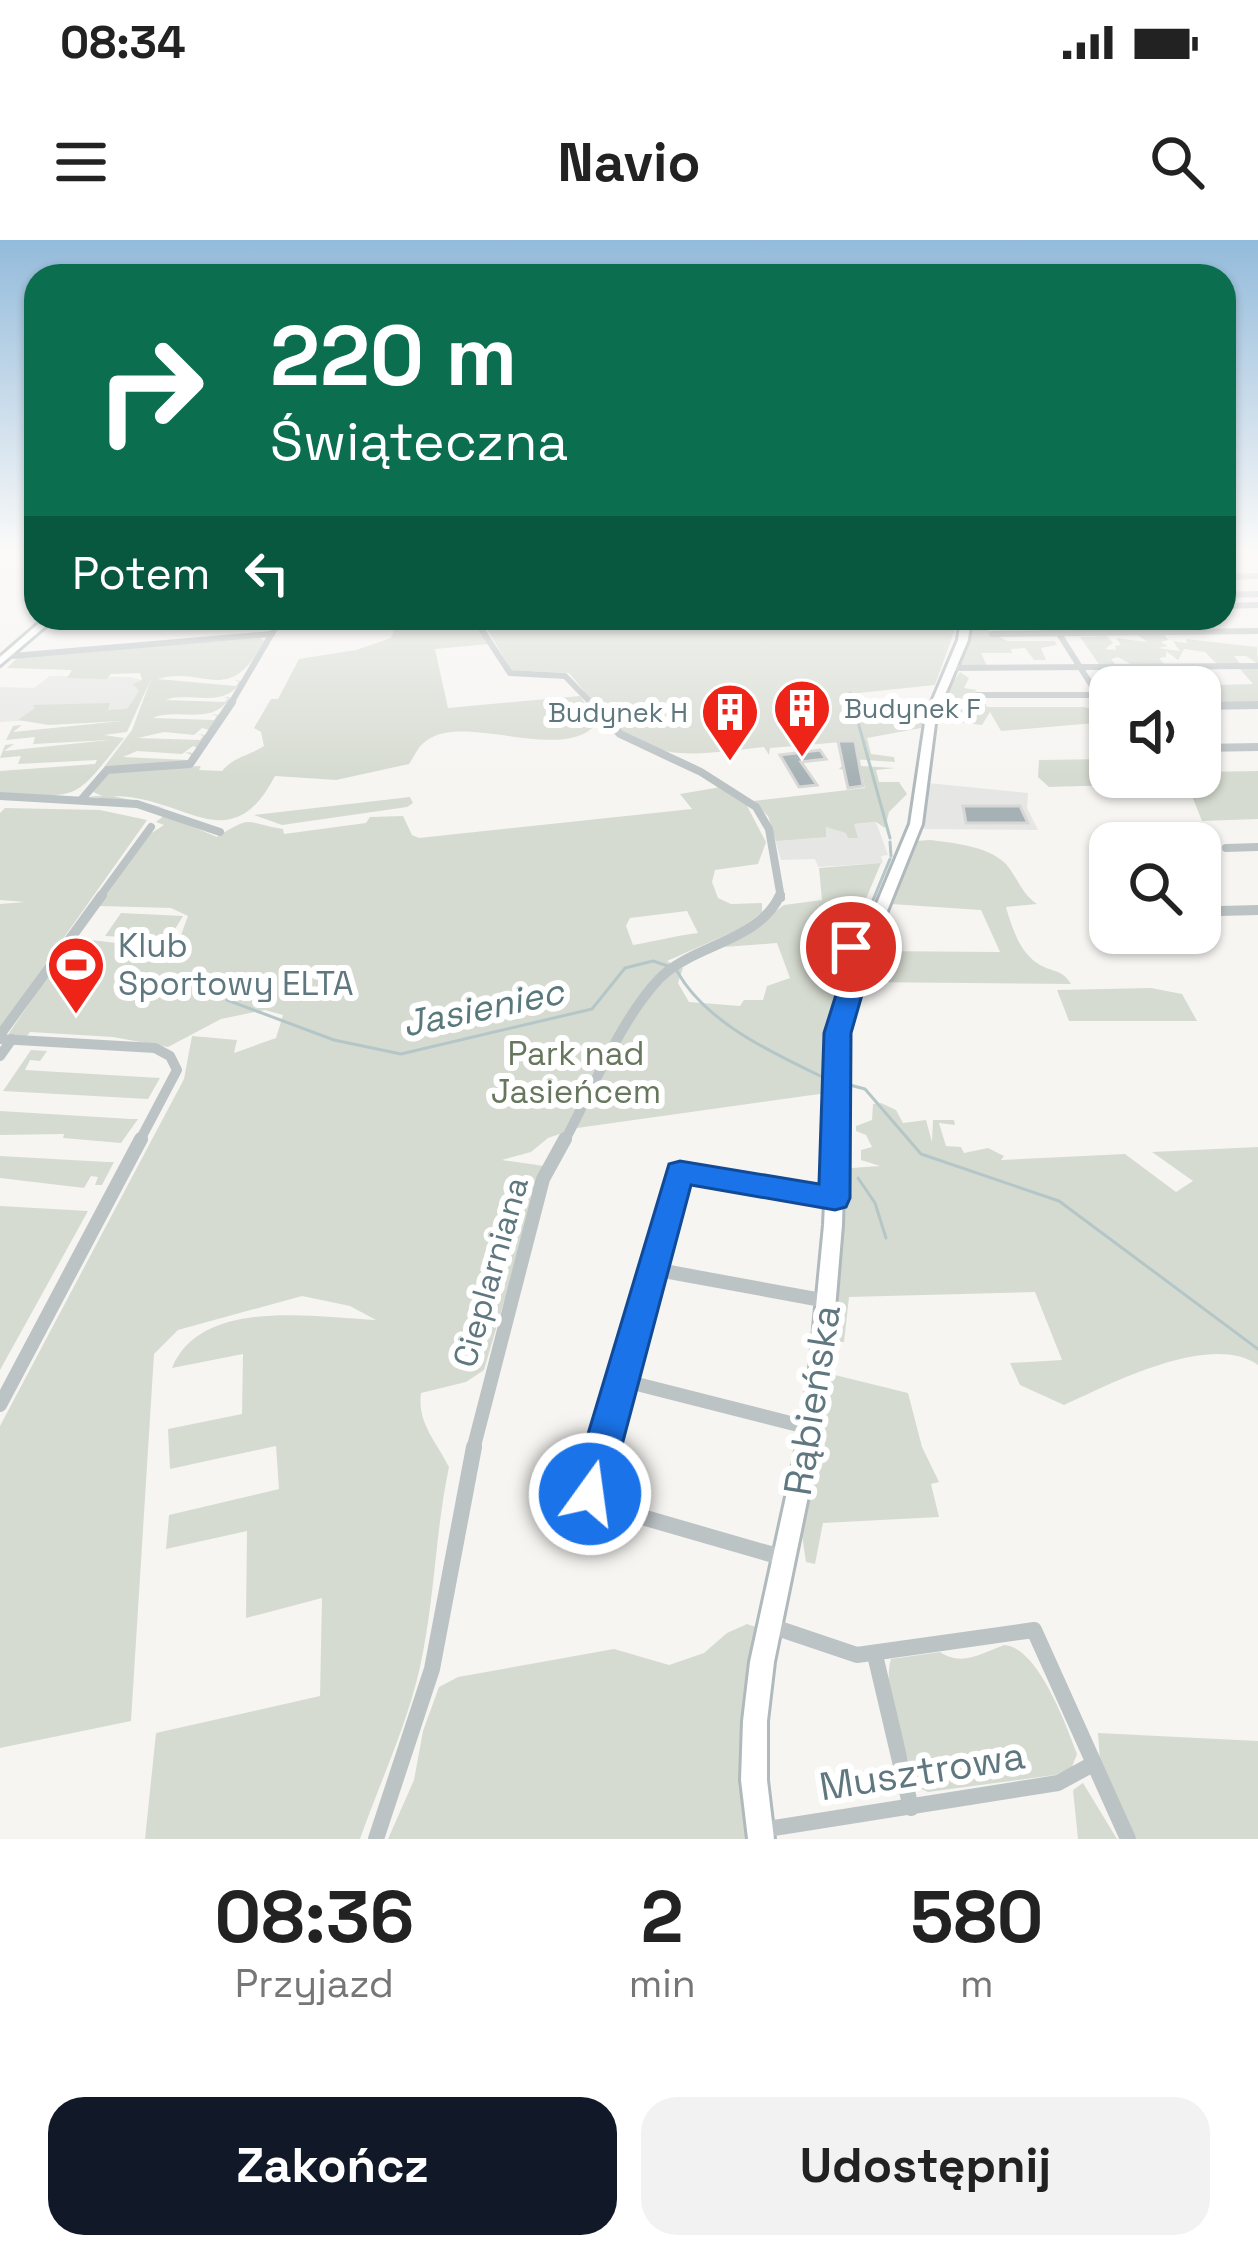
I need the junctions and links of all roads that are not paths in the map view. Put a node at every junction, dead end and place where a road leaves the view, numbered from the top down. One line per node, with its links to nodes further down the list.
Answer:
1 (36, 630): 10 (street)
2 (283, 630): 6 (street)
3 (482, 630): 43 (street, Cieplarniana)
4 (963, 630): 12 (street, Rąbieńska)
5 (1056, 630): 9 (street)
6 (274, 631): 10 (street); 22 (street)
7 (1258, 631): 9 (street)
8 (992, 634): 9 (street)
9 (1058, 634): 13 (street)
10 (2, 659)
11 (1258, 666): 13 (street)
12 (952, 668): 13 (street); 31 (street, Rąbieńska)
13 (1078, 669): 14 (street)
14 (1089, 684)
15 (1089, 694): 16 (street)
16 (976, 695)
17 (1258, 705): 18 (street)
18 (1221, 706)
19 (1258, 747): 20 (street)
20 (1221, 748)
21 (0, 796): 22 (street)
22 (81, 800): 24 (street)
23 (151, 827): 29 (street)
24 (220, 832)
25 (1258, 847): 26 (street)
26 (1226, 848)
27 (1258, 910): 28 (street)
28 (1221, 911)
29 (4, 1038): 30 (street); 35 (street)
30 (0, 1055)
31 (835, 1198): 32 (street); 33 (street, Rąbieńska)
32 (653, 1269): 33 (street); 34 (street)
33 (827, 1301): 36 (street, Rąbieńska)
34 (621, 1380): 36 (street); 37 (street)
35 (0, 1405)
36 (812, 1429): 37 (street, Rąbieńska)
37 (785, 1558): 38 (street, Rąbieńska)
38 (771, 1626): 39 (street); 42 (street, Rąbieńska)
39 (875, 1654): 40 (street); 41 (street)
40 (1091, 1765): 41 (street, Musztrowa); 44 (street)
41 (910, 1808): 42 (street, Musztrowa)
42 (760, 1835)
43 (376, 1839)
44 (1128, 1839)

